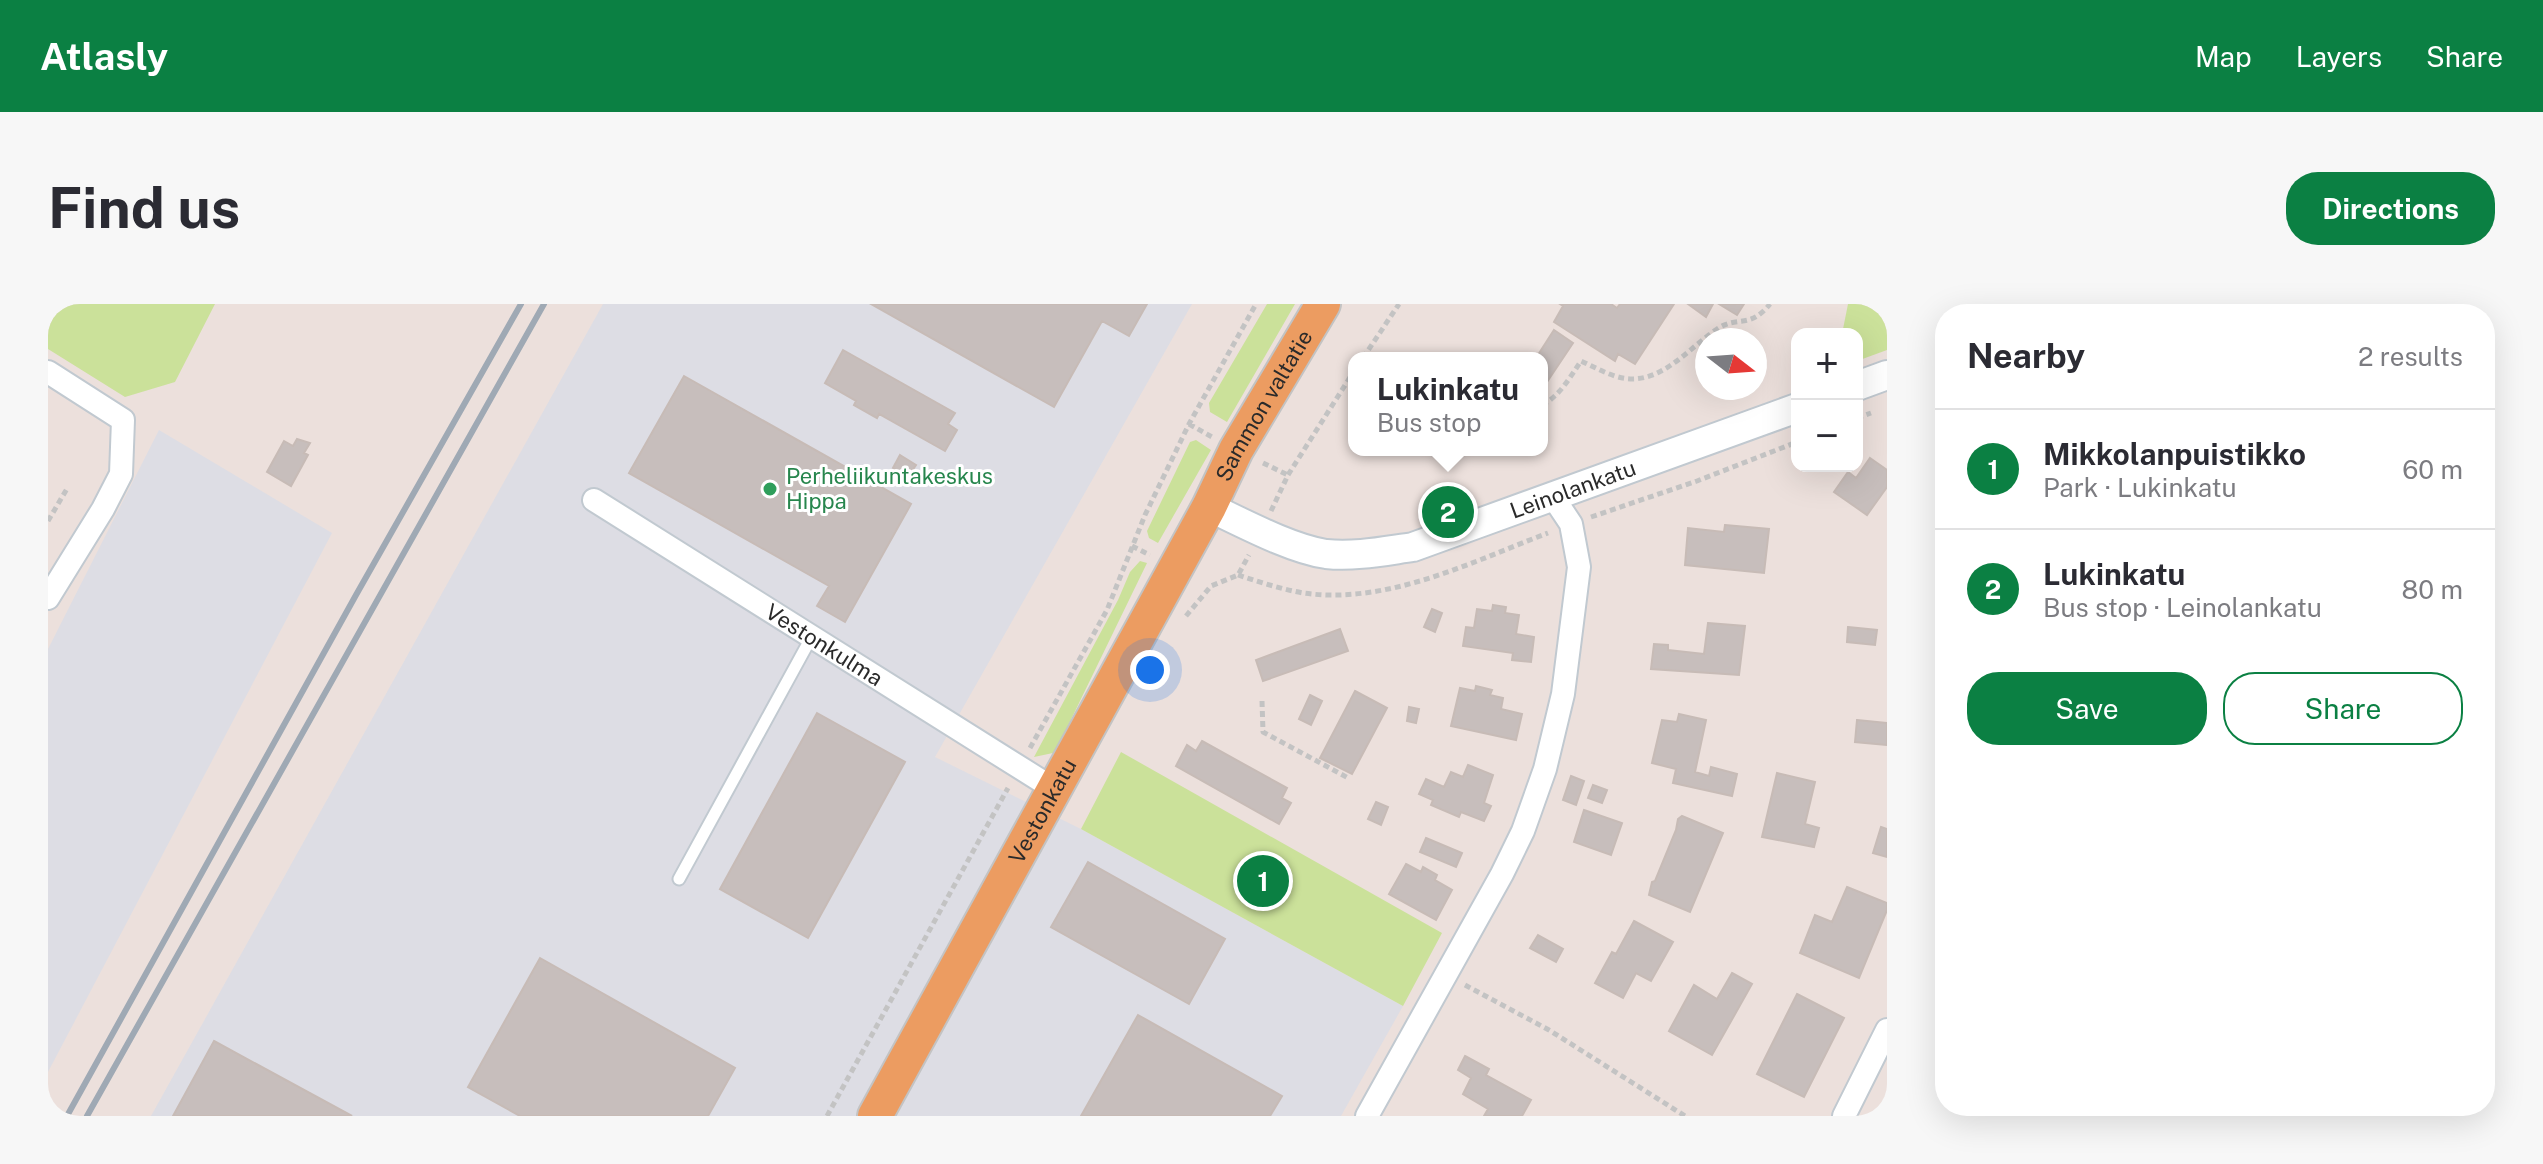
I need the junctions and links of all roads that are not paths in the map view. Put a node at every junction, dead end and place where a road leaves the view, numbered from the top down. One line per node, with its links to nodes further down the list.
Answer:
1 (1323, 304): 8 (main road, Sammon valtatie)
2 (48, 372): 9 (street)
3 (1887, 375): 4 (street)
4 (1863, 384)
5 (1791, 410): 6 (street, Leinolankatu)
6 (1553, 497): 8 (street, Leinolankatu); 15 (street)
7 (594, 500): 10 (street, Vestonkulma)
8 (1209, 507): 11 (main road, Vestonkatu)
9 (48, 598)
10 (811, 638): 11 (street, Vestonkulma); 12 (lane)
11 (1054, 789): 14 (main road, Vestonkatu)
12 (679, 879)
13 (1887, 1030): 16 (street)
14 (875, 1116)
15 (1367, 1116)
16 (1844, 1116)

